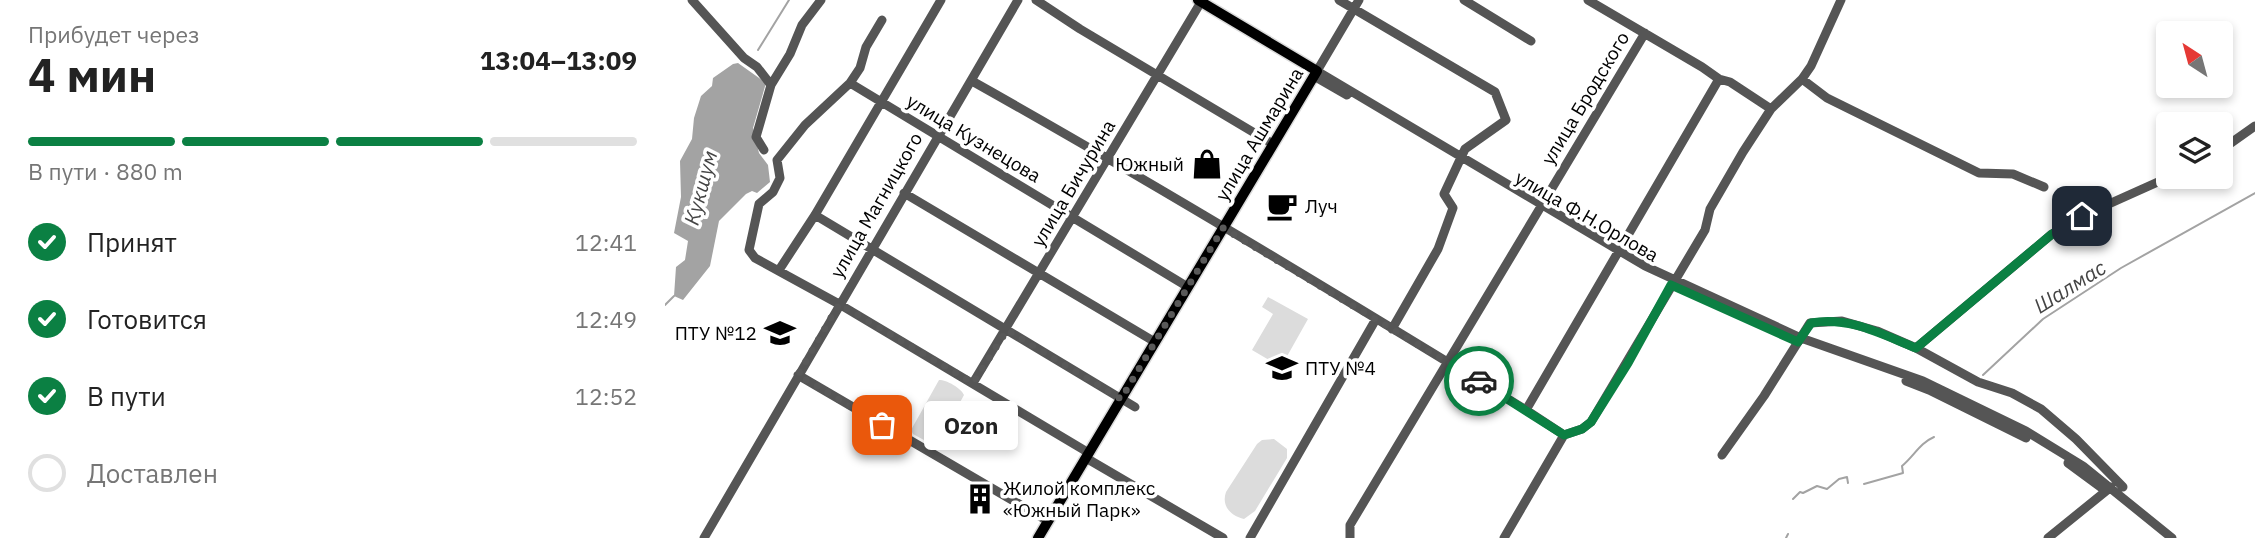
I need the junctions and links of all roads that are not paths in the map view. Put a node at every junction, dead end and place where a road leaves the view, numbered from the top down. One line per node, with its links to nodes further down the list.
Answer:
1 (692, 0): 22 (street)
2 (821, 0): 22 (street)
3 (941, 0): 23 (street)
4 (1017, 0): 20 (street, улица Магницкого)
5 (1036, 0): 17 (street)
6 (1187, 0): 11 (main road, улица Ф.Н.Орлова)
7 (1339, 0): 12 (street)
8 (1464, 0): 15 (street)
9 (1588, 0): 14 (street)
10 (1841, 0): 19 (street)
11 (1200, 2): 16 (main road, улица Ф.Н.Орлова); 17 (street, улица Бичурина)
12 (1357, 4): 16 (street, улица Ашмарина); 31 (street)
13 (882, 20): 21 (street)
14 (1645, 33): 18 (street); 35 (street, улица Бродского)
15 (1531, 41)
16 (1315, 74): 28 (main road, улица Ашмарина); 31 (street, улица Ф.Н.Орлова)
17 (1159, 76): 28 (street); 30 (street, улица Бичурина)
18 (1719, 79): 24 (street); 40 (street)
19 (1802, 79): 24 (street); 33 (street)
20 (972, 81): 26 (street, улица Магницкого); 30 (street)
21 (850, 83): 23 (street, улица Кузнецова); 41 (street)
22 (771, 85): 29 (street)
23 (881, 102): 26 (street, улица Кузнецова); 36 (street)
24 (1771, 109): 43 (street)
25 (2255, 126): 27 (street)
26 (937, 136): 34 (street, улица Магницкого); 37 (street, улица Кузнецова)
27 (2233, 142)
28 (1273, 144): 38 (main road, улица Ашмарина)
29 (764, 150)
30 (1107, 158): 37 (street, улица Бичурина); 38 (street)
31 (1460, 159): 35 (street, улица Ф.Н.Орлова); 47 (street)
32 (2156, 183): 51 (street)
33 (2044, 187)
34 (904, 192): 39 (street, улица Магницкого); 42 (street)
35 (1540, 207): 40 (street, улица Ф.Н.Орлова); 52 (street, улица Бродского)
36 (815, 215): 39 (street); 41 (street)
37 (1073, 218): 42 (street, улица Бичурина); 44 (street, улица Кузнецова)
38 (1223, 228): 44 (main road, улица Ашмарина); 46 (street)
39 (871, 250): 45 (street, улица Магницкого); 48 (street)
40 (1617, 253): 43 (street, улица Ф.Н.Орлова); 57 (street)
41 (779, 271): 45 (street)
42 (1039, 273): 48 (street, улица Бичурина); 50 (street)
43 (1673, 282): 49 (street, улица Ф.Н.Орлова); 58 (street)
44 (1188, 287): 50 (main road, улица Ашмарина)
45 (839, 304): 53 (street, улица Магницкого); 54 (street)
46 (1376, 320): 47 (street); 66 (street)
47 (1392, 329): 52 (street)
48 (1007, 330): 54 (street, улица Бичурина); 55 (street)
49 (1800, 340): 51 (street); 60 (street); 61 (street, улица Ф.Н.Орлова)
50 (1155, 342): 55 (main road, улица Ашмарина)
51 (1916, 348): 61 (street)
52 (1448, 362): 57 (street); 67 (street, улица Бродского)
53 (798, 375): 62 (street); 63 (street, улица Магницкого)
54 (973, 383): 59 (street)
55 (1121, 399): 56 (street); 59 (main road, улица Ашмарина)
56 (1135, 407)
57 (1527, 410): 58 (street)
58 (1564, 435): 68 (street)
59 (1088, 455): 62 (main road, улица Ашмарина); 65 (street)
60 (1722, 455)
61 (2114, 491): 69 (street); 70 (street, улица Ф.Н.Орлова); 71 (street, улица Ф.Н.Орлова)
62 (1048, 521): 64 (main road, улица Ашмарина)
63 (704, 538)
64 (1038, 538)
65 (1223, 538)
66 (1249, 538)
67 (1350, 538)
68 (1504, 538)
69 (2048, 538)
70 (2163, 538)
71 (2172, 538)

